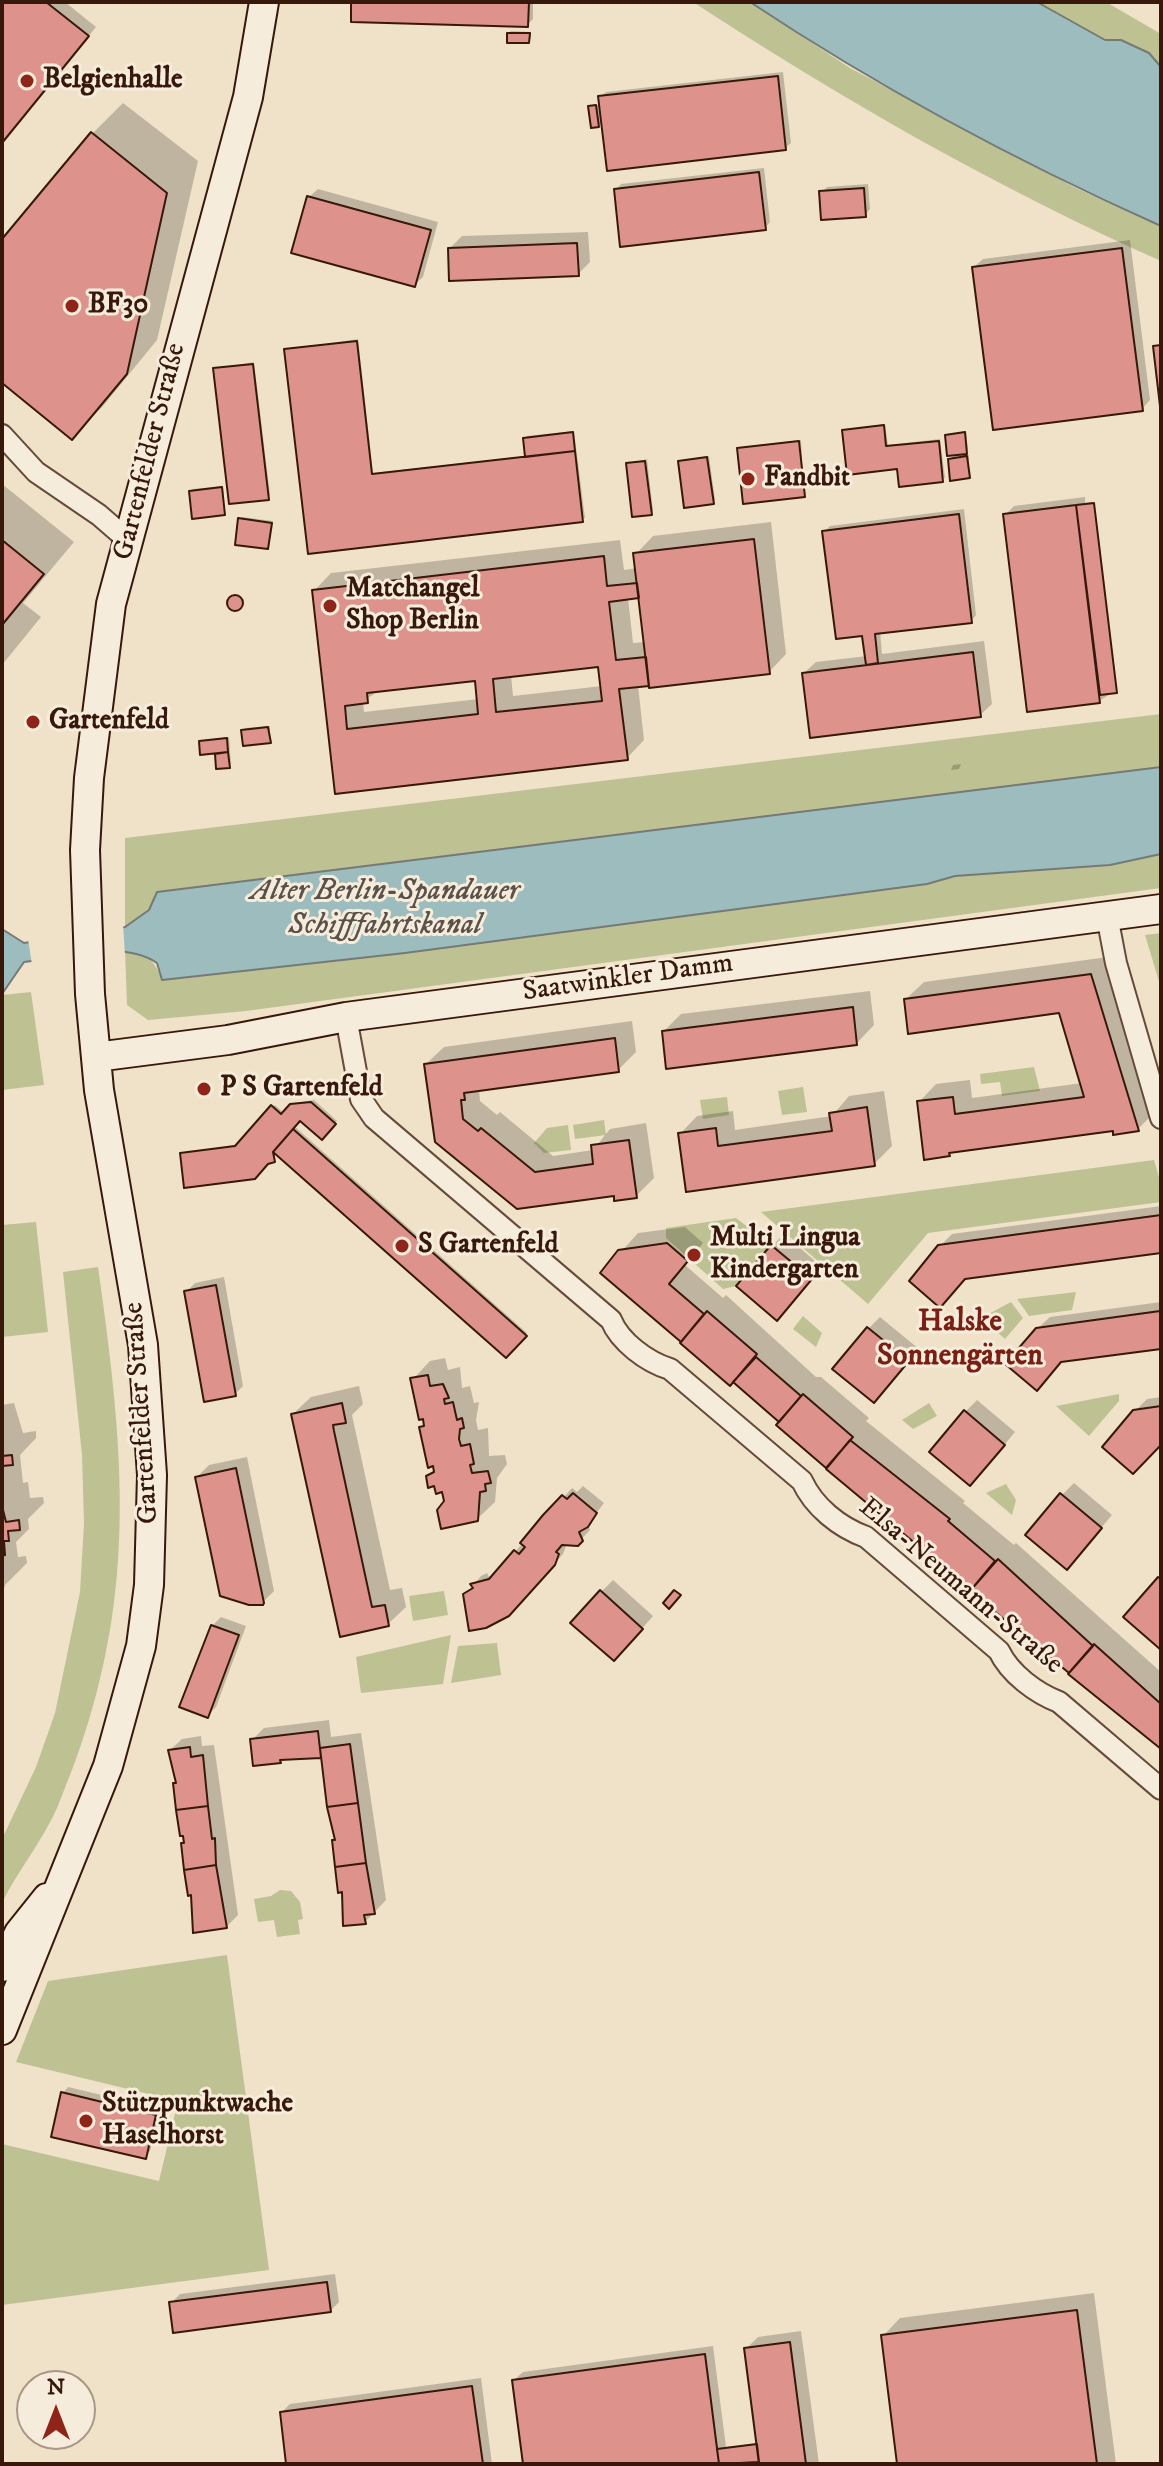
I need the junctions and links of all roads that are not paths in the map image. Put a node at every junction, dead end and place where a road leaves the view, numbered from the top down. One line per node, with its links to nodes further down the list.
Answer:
1 (264, 2): 3 (main road, Gartenfelder Straße)
2 (2, 435): 3 (street)
3 (129, 541): 7 (main road, Gartenfelder Straße)
4 (1161, 909): 5 (main road, Saatwinkler Damm)
5 (1107, 916): 6 (main road, Saatwinkler Damm); 8 (street)
6 (346, 1017): 7 (main road, Saatwinkler Damm); 9 (street, Elsa-Neumann-Straße)
7 (96, 1057): 10 (main road, Gartenfelder Straße)
8 (1161, 1118)
9 (1161, 1789)
10 (62, 1878): 11 (main road, Gartenfelder Straße); 12 (main road, Gartenfelder Straße)
11 (2, 1967)
12 (2, 2030)

